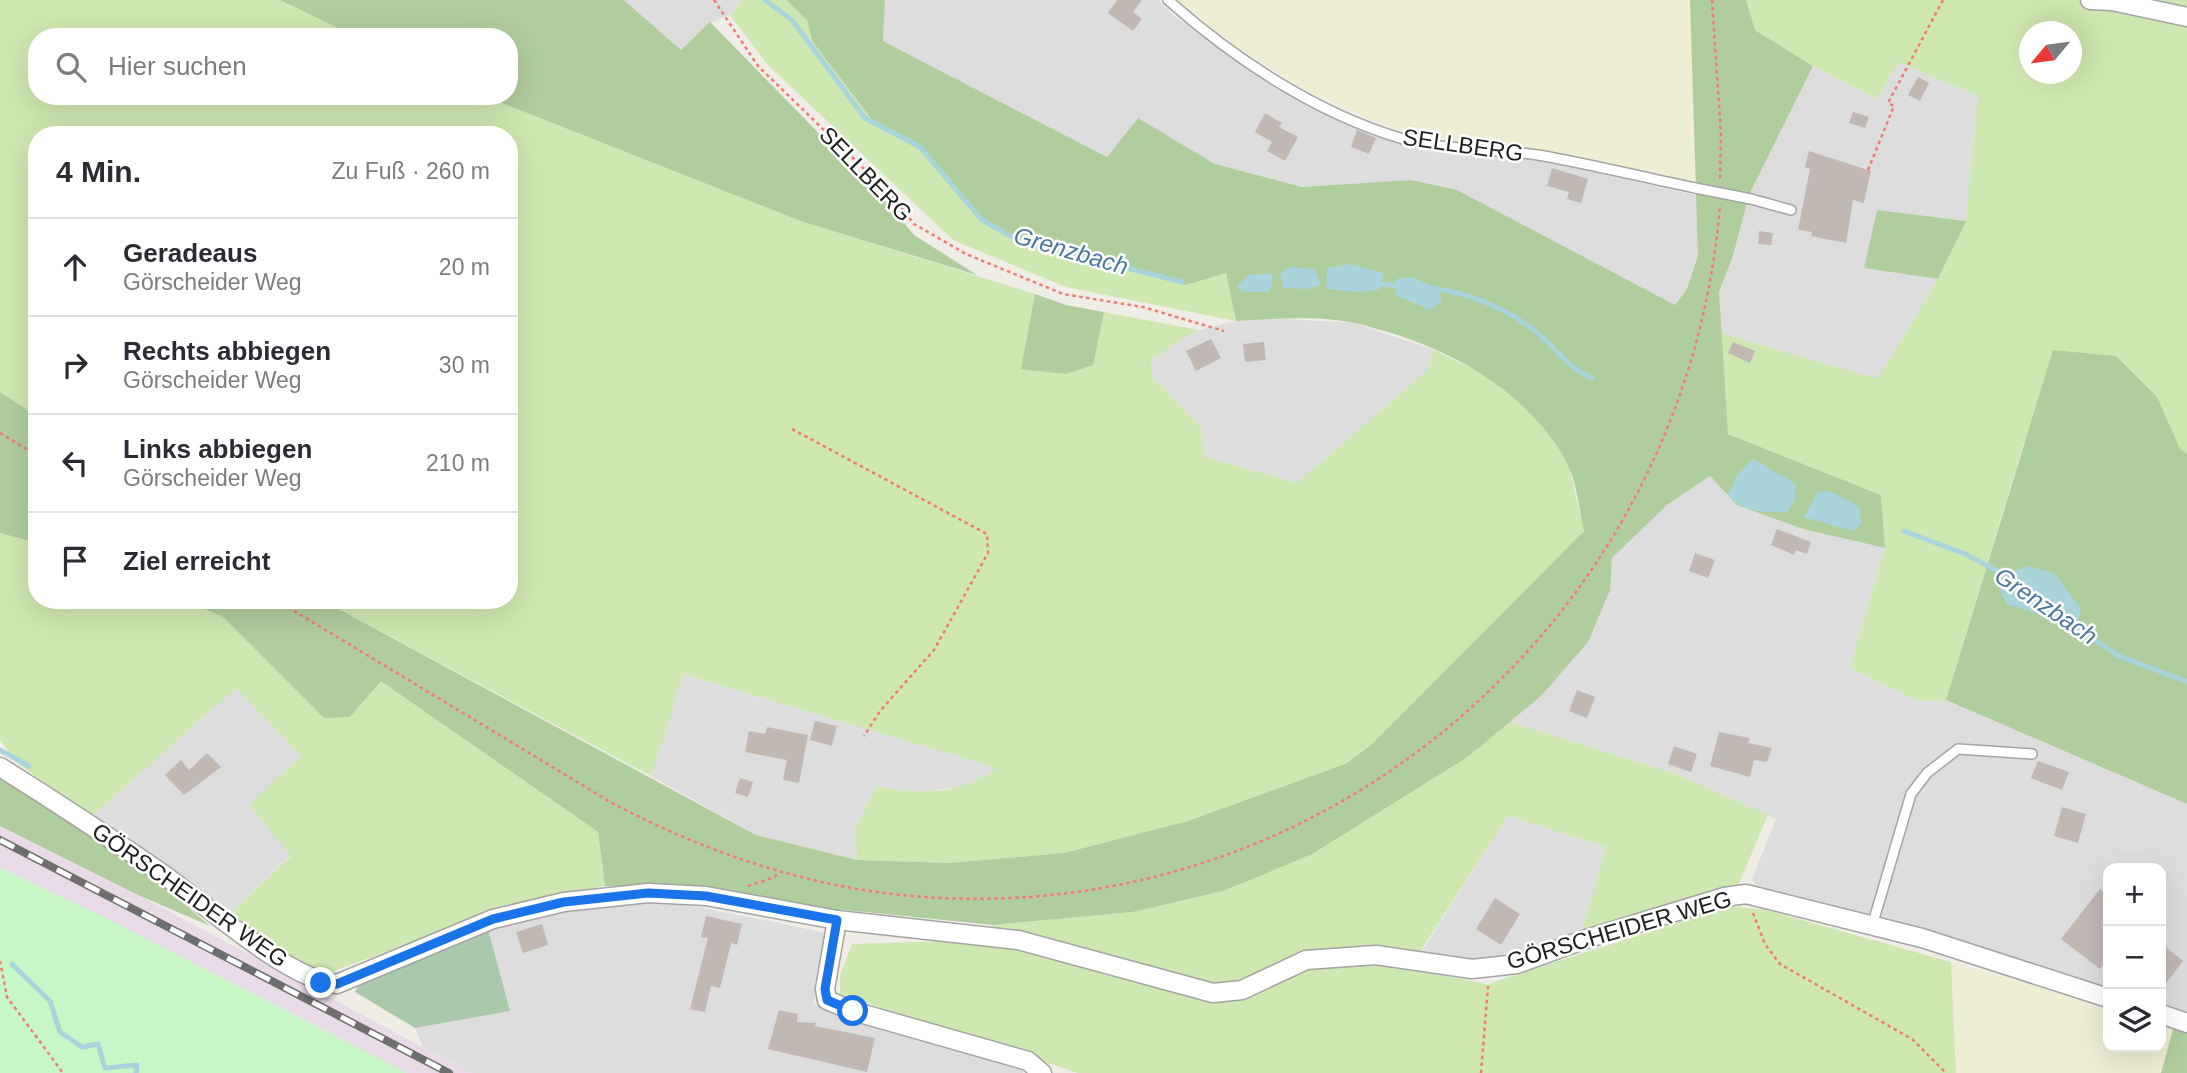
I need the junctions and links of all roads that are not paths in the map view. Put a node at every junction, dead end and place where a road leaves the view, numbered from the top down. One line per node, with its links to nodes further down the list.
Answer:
1 (1168, 0): 4 (lane, SELLBERG, bridge)
2 (2090, 0): 3 (street)
3 (2187, 17)
4 (1791, 210)
5 (2032, 754): 8 (lane)
6 (0, 766): 7 (street, GÖRSCHEIDER WEG)
7 (837, 920): 8 (street, GÖRSCHEIDER WEG); 12 (street)
8 (1872, 926): 9 (street, GÖRSCHEIDER WEG)
9 (2103, 996)
10 (2166, 1016): 11 (street)
11 (2187, 1023)
12 (1042, 1073)

